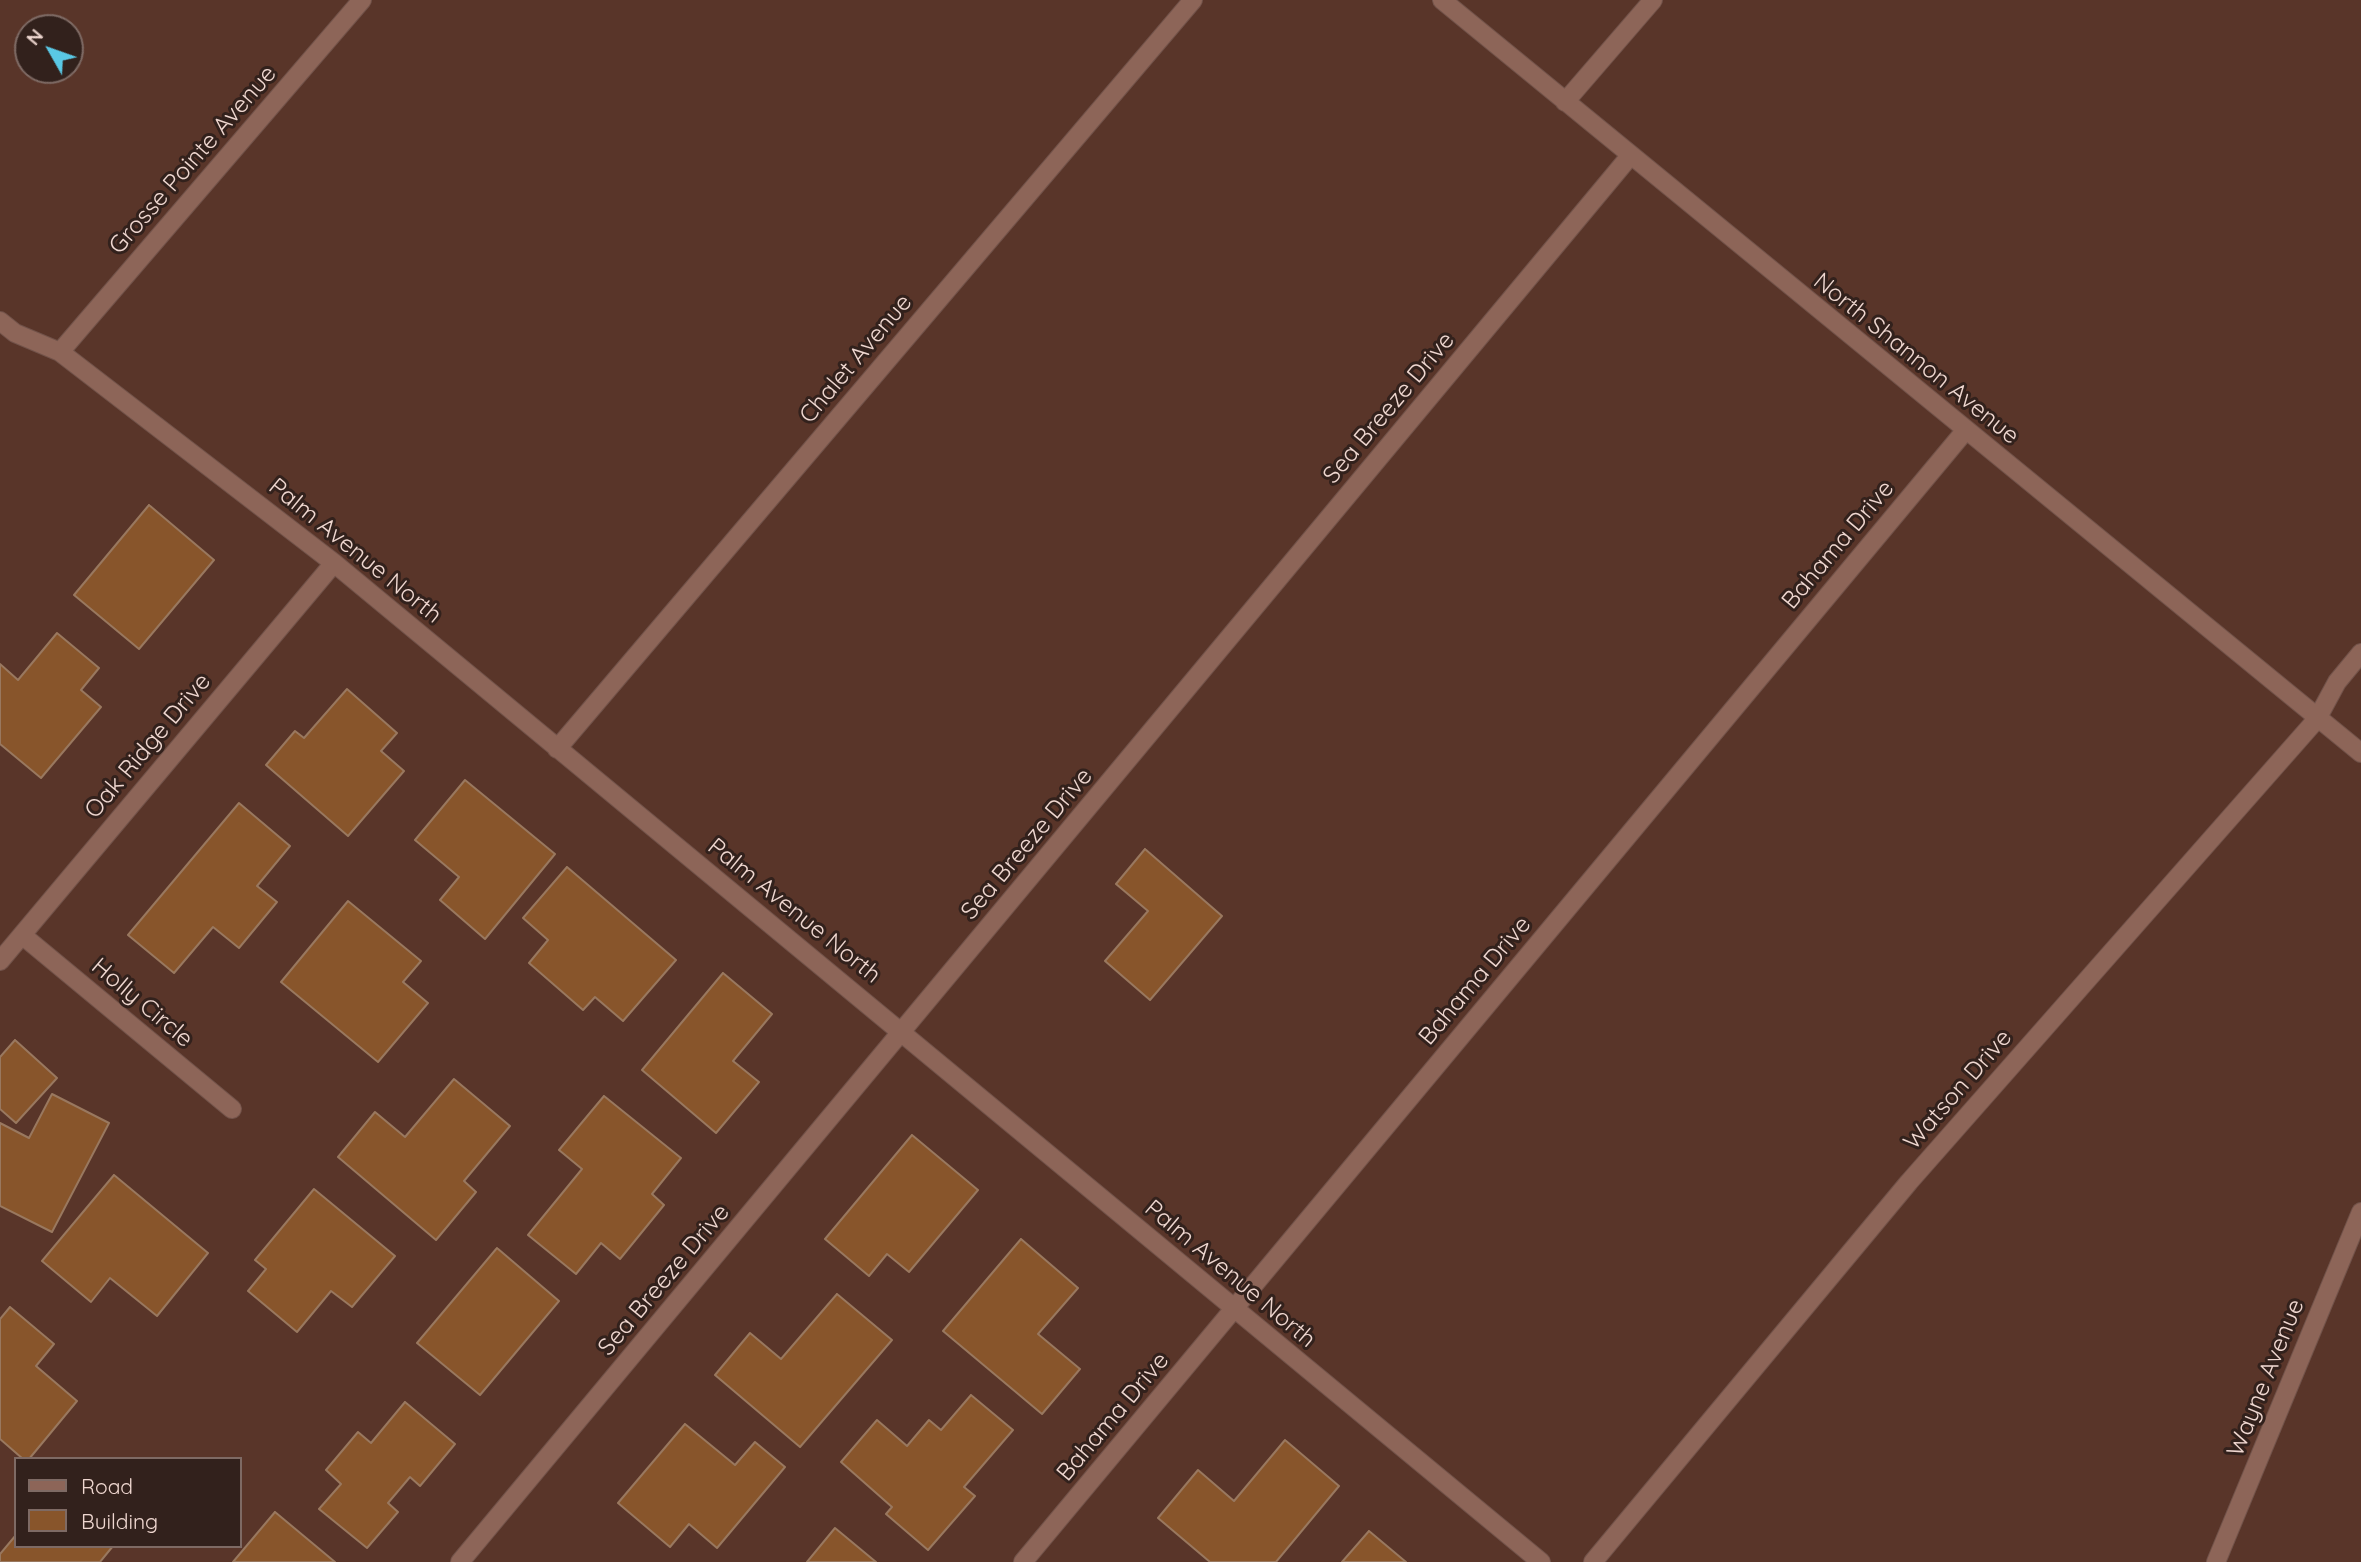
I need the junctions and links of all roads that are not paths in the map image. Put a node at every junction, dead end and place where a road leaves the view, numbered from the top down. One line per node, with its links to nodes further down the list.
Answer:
1 (362, 0): 8 (street, Grosse Pointe Avenue)
2 (1193, 0): 13 (street, Chalet Avenue)
3 (1442, 0): 5 (street, North Shannon Avenue)
4 (1653, 0): 5 (street)
5 (1565, 102): 6 (street, North Shannon Avenue)
6 (1630, 156): 9 (street, North Shannon Avenue); 17 (street, Sea Breeze Drive)
7 (0, 321): 8 (street, Palm Avenue North)
8 (60, 352): 10 (street, Palm Avenue North)
9 (1965, 431): 12 (street, North Shannon Avenue); 20 (street, Bahama Drive)
10 (334, 563): 13 (street, Palm Avenue North); 15 (street, Oak Ridge Drive)
11 (2361, 653): 12 (street, Watson Drive)
12 (2317, 719): 14 (street, North Shannon Avenue); 24 (street, Watson Drive)
13 (557, 749): 17 (street, Palm Avenue North)
14 (2361, 753)
15 (22, 935): 16 (street, Oak Ridge Drive); 18 (street, Holly Circle)
16 (0, 961)
17 (902, 1032): 20 (street, Palm Avenue North); 21 (street, Sea Breeze Drive)
18 (232, 1109)
19 (2361, 1212): 25 (street, Wayne Avenue)
20 (1234, 1310): 22 (street, Bahama Drive); 23 (street, Palm Avenue North)
21 (460, 1562)
22 (1023, 1562)
23 (1541, 1562)
24 (1593, 1562)
25 (2217, 1562)

